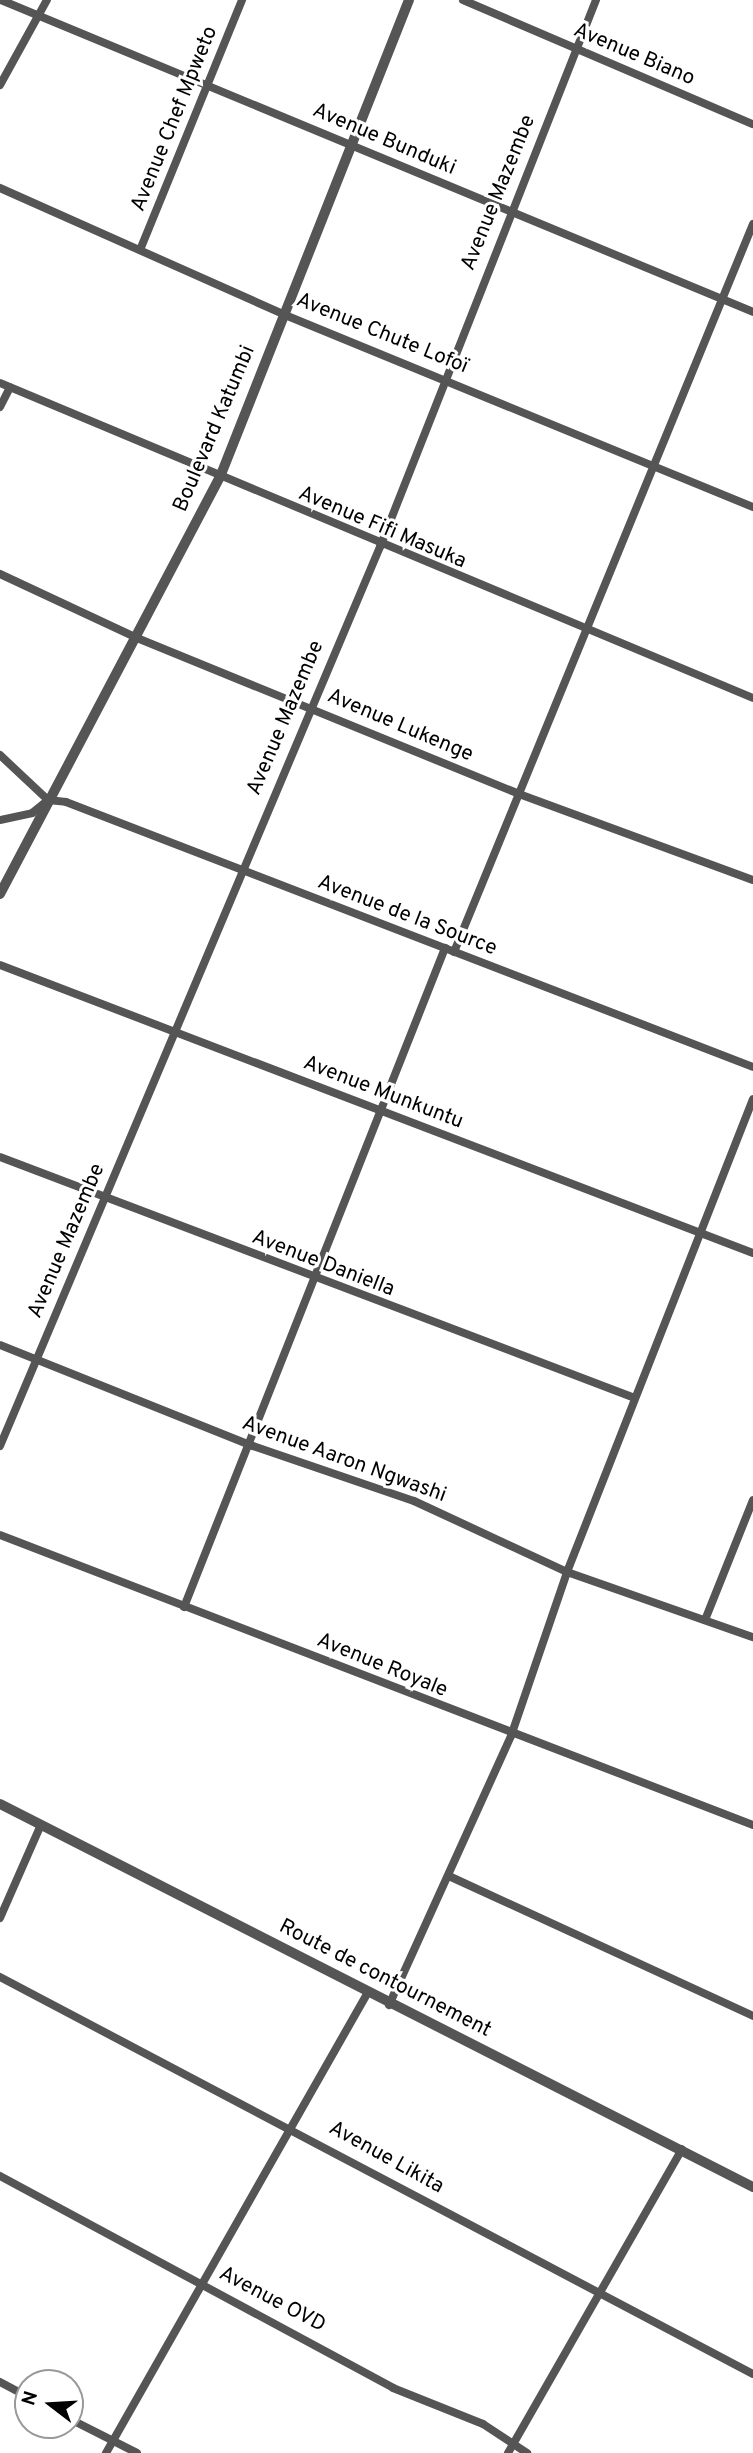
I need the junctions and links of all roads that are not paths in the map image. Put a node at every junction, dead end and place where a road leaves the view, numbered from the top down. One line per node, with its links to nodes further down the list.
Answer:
1 (1, 0): 7 (street, Avenue Bunduki)
2 (47, 0): 7 (street)
3 (242, 0): 10 (street, Avenue Chef Mpweto)
4 (409, 0): 12 (street, Boulevard Katumbi)
5 (463, 0): 8 (street, Avenue Biano)
6 (596, 0): 8 (street, Avenue Mazembe)
7 (40, 17): 9 (street); 10 (street, Avenue Bunduki)
8 (576, 49): 11 (street, Avenue Biano); 14 (street, Avenue Mazembe)
9 (0, 85)
10 (207, 86): 12 (street, Avenue Bunduki); 16 (street, Avenue Chef Mpweto)
11 (753, 124)
12 (351, 145): 14 (street, Avenue Bunduki); 19 (street, Boulevard Katumbi)
13 (0, 188): 16 (street, Avenue Chute Lofoï)
14 (509, 212): 17 (street, Avenue Bunduki); 20 (street, Avenue Mazembe)
15 (753, 224): 17 (street)
16 (140, 250): 19 (street, Avenue Chute Lofoï)
17 (722, 299): 18 (street, Avenue Bunduki); 24 (street)
18 (753, 312)
19 (285, 315): 20 (street, Avenue Chute Lofoï); 25 (street, Boulevard Katumbi)
20 (445, 378): 24 (street, Avenue Chute Lofoï); 27 (street, Avenue Mazembe)
21 (0, 383): 22 (street, Avenue Fifi Masuka)
22 (10, 387): 23 (street); 25 (street, Avenue Fifi Masuka)
23 (0, 407)
24 (658, 465): 26 (street, Avenue Chute Lofoï); 29 (street)
25 (220, 477): 27 (street, Avenue Fifi Masuka); 30 (street, Boulevard Katumbi)
26 (753, 507)
27 (380, 547): 29 (street, Avenue Fifi Masuka); 32 (street, Avenue Mazembe)
28 (0, 574): 30 (street, Avenue Lukenge)
29 (587, 633): 31 (street, Avenue Fifi Masuka); 34 (street)
30 (137, 638): 32 (street, Avenue Lukenge); 35 (street, Boulevard Katumbi)
31 (753, 698)
32 (310, 707): 34 (street, Avenue Lukenge); 37 (street, Avenue Mazembe)
33 (0, 755): 35 (street)
34 (519, 794): 38 (street, Avenue Lukenge); 41 (street)
35 (48, 800): 36 (street); 37 (street, Avenue de la Source); 39 (street, Boulevard Katumbi)
36 (0, 820)
37 (239, 871): 40 (street, Avenue de la Source); 43 (street, Avenue Mazembe)
38 (753, 880)
39 (0, 894)
40 (445, 948): 41 (street, Avenue de la Source); 46 (street)
41 (454, 952): 44 (street, Avenue de la Source)
42 (0, 965): 43 (street, Avenue Munkuntu)
43 (172, 1031): 46 (street, Avenue Munkuntu); 48 (street, Avenue Mazembe)
44 (753, 1067)
45 (753, 1099): 49 (street)
46 (382, 1111): 49 (street, Avenue Munkuntu); 51 (street)
47 (0, 1157): 48 (street, Avenue Daniella)
48 (105, 1198): 51 (street, Avenue Daniella); 53 (street, Avenue Mazembe)
49 (701, 1232): 50 (street, Avenue Munkuntu); 54 (street)
50 (753, 1253)
51 (313, 1280): 54 (street, Avenue Daniella); 56 (street)
52 (0, 1345): 53 (street, Avenue Aaron Ngwashi)
53 (36, 1359): 55 (street, Avenue Mazembe); 56 (street, Avenue Aaron Ngwashi)
54 (635, 1398): 59 (street)
55 (0, 1446)
56 (253, 1446): 59 (street, Avenue Aaron Ngwashi); 60 (street)
57 (753, 1500): 61 (street)
58 (0, 1535): 60 (street, Avenue Royale)
59 (567, 1572): 61 (street, Avenue Aaron Ngwashi); 63 (street)
60 (184, 1607): 63 (street, Avenue Royale)
61 (705, 1620): 62 (street, Avenue Aaron Ngwashi)
62 (753, 1637)
63 (511, 1736): 65 (street, Avenue Royale); 67 (street)
64 (0, 1804): 66 (street, Route de contournement)
65 (753, 1825)
66 (40, 1827): 68 (street); 70 (street, Route de contournement)
67 (450, 1877): 71 (street); 72 (street)
68 (0, 1918)
69 (0, 1977): 73 (street, Avenue Likita)
70 (367, 1994): 71 (street, Route de contournement); 73 (street)
71 (388, 2005): 74 (street, Route de contournement)
72 (753, 2016)
73 (288, 2124): 77 (street); 78 (street, Avenue Likita)
74 (682, 2149): 76 (street, Route de contournement); 78 (street)
75 (0, 2175): 77 (street, Avenue OVD)
76 (753, 2188)
77 (204, 2284): 81 (street); 82 (street, Avenue OVD)
78 (601, 2292): 79 (street, Avenue Likita); 82 (street)
79 (753, 2374)
80 (84, 2425): 81 (street)
81 (113, 2441): 83 (street); 84 (street)
82 (510, 2450): 85 (street, Avenue OVD)
83 (106, 2453)
84 (137, 2453)
85 (527, 2453)

